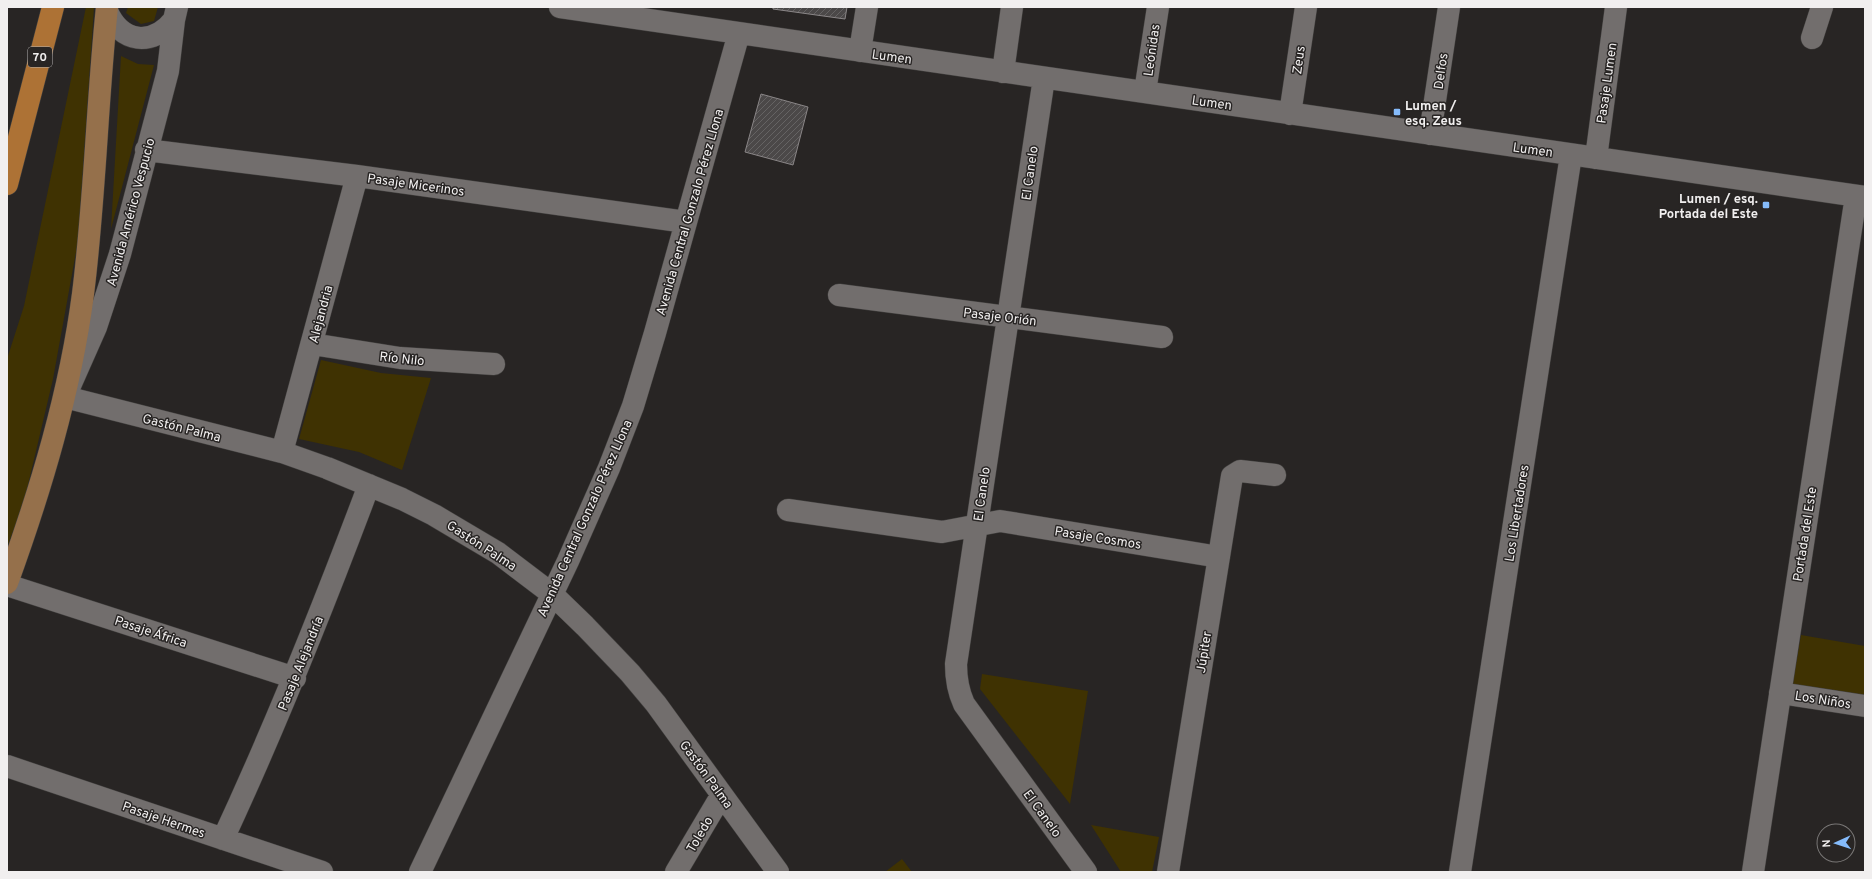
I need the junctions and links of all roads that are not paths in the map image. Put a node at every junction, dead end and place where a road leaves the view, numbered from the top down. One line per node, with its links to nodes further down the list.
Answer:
1 (53, 7): 25 (highway, 70)
2 (560, 7): 12 (street, Lumen)
3 (867, 7): 15 (street)
4 (1012, 7): 16 (street)
5 (1158, 7): 18 (street, Leónidas)
6 (1306, 7): 19 (street, Zeus)
7 (1449, 7): 20 (street, Delfos)
8 (1616, 7): 23 (street, Pasaje Lumen)
9 (1822, 7): 14 (street)
10 (107, 9): 11 (street, Avenida Américo Vespucio); 33 (main road, Avenida Américo Vespucio)
11 (176, 14): 21 (street, Avenida Américo Vespucio)
12 (673, 15): 13 (street, Lumen)
13 (739, 33): 15 (street, Lumen); 27 (street, Avenida Central Gonzalo Pérez Llona)
14 (1812, 38)
15 (860, 51): 16 (street, Lumen)
16 (1002, 72): 17 (street, Lumen)
17 (1044, 78): 18 (street, Lumen); 29 (street, El Canelo)
18 (1146, 92): 19 (street, Lumen)
19 (1290, 114): 20 (street, Lumen)
20 (1430, 134): 22 (street, Lumen)
21 (146, 150): 24 (street, Pasaje Micerinos); 33 (street, Avenida Américo Vespucio)
22 (1571, 155): 23 (street, Lumen); 54 (street, Los Libertadores)
23 (1596, 158): 26 (street, Lumen)
24 (357, 176): 27 (street, Pasaje Micerinos); 31 (street, Alejandria)
25 (7, 184)
26 (1860, 197): 43 (street, Portada del Este)
27 (686, 222): 41 (street, Avenida Central Gonzalo Pérez Llona)
28 (838, 295): 29 (street, Pasaje Orión)
29 (1008, 317): 30 (street, Pasaje Orión); 38 (street, El Canelo)
30 (1162, 336)
31 (312, 344): 32 (street, Río Nilo); 34 (street, Alejandria)
32 (494, 364)
33 (65, 397): 34 (street, Gastón Palma); 40 (main road, Avenida Américo Vespucio)
34 (282, 452): 36 (street, Gastón Palma)
35 (1275, 475): 39 (street, Júpiter)
36 (369, 485): 41 (street, Gastón Palma); 42 (street, Pasaje Alejandría)
37 (788, 510): 38 (street, Pasaje Cosmos)
38 (976, 526): 39 (street, Pasaje Cosmos); 52 (street, El Canelo)
39 (1219, 557): 53 (street, Júpiter)
40 (7, 584): 42 (street, Pasaje África)
41 (552, 594): 46 (street, Gastón Palma); 49 (street, Avenida Central Gonzalo Pérez Llona)
42 (295, 678): 47 (street, Pasaje Alejandría)
43 (1780, 693): 44 (street, Los Niños); 55 (street, Portada del Este)
44 (1865, 706)
45 (7, 766): 47 (street, Pasaje Hermes)
46 (722, 796): 50 (street, Toledo); 51 (street, Gastón Palma)
47 (223, 839): 48 (street, Pasaje Hermes)
48 (322, 872)
49 (420, 872)
50 (676, 872)
51 (778, 872)
52 (1086, 872)
53 (1168, 872)
54 (1460, 872)
55 (1753, 872)

